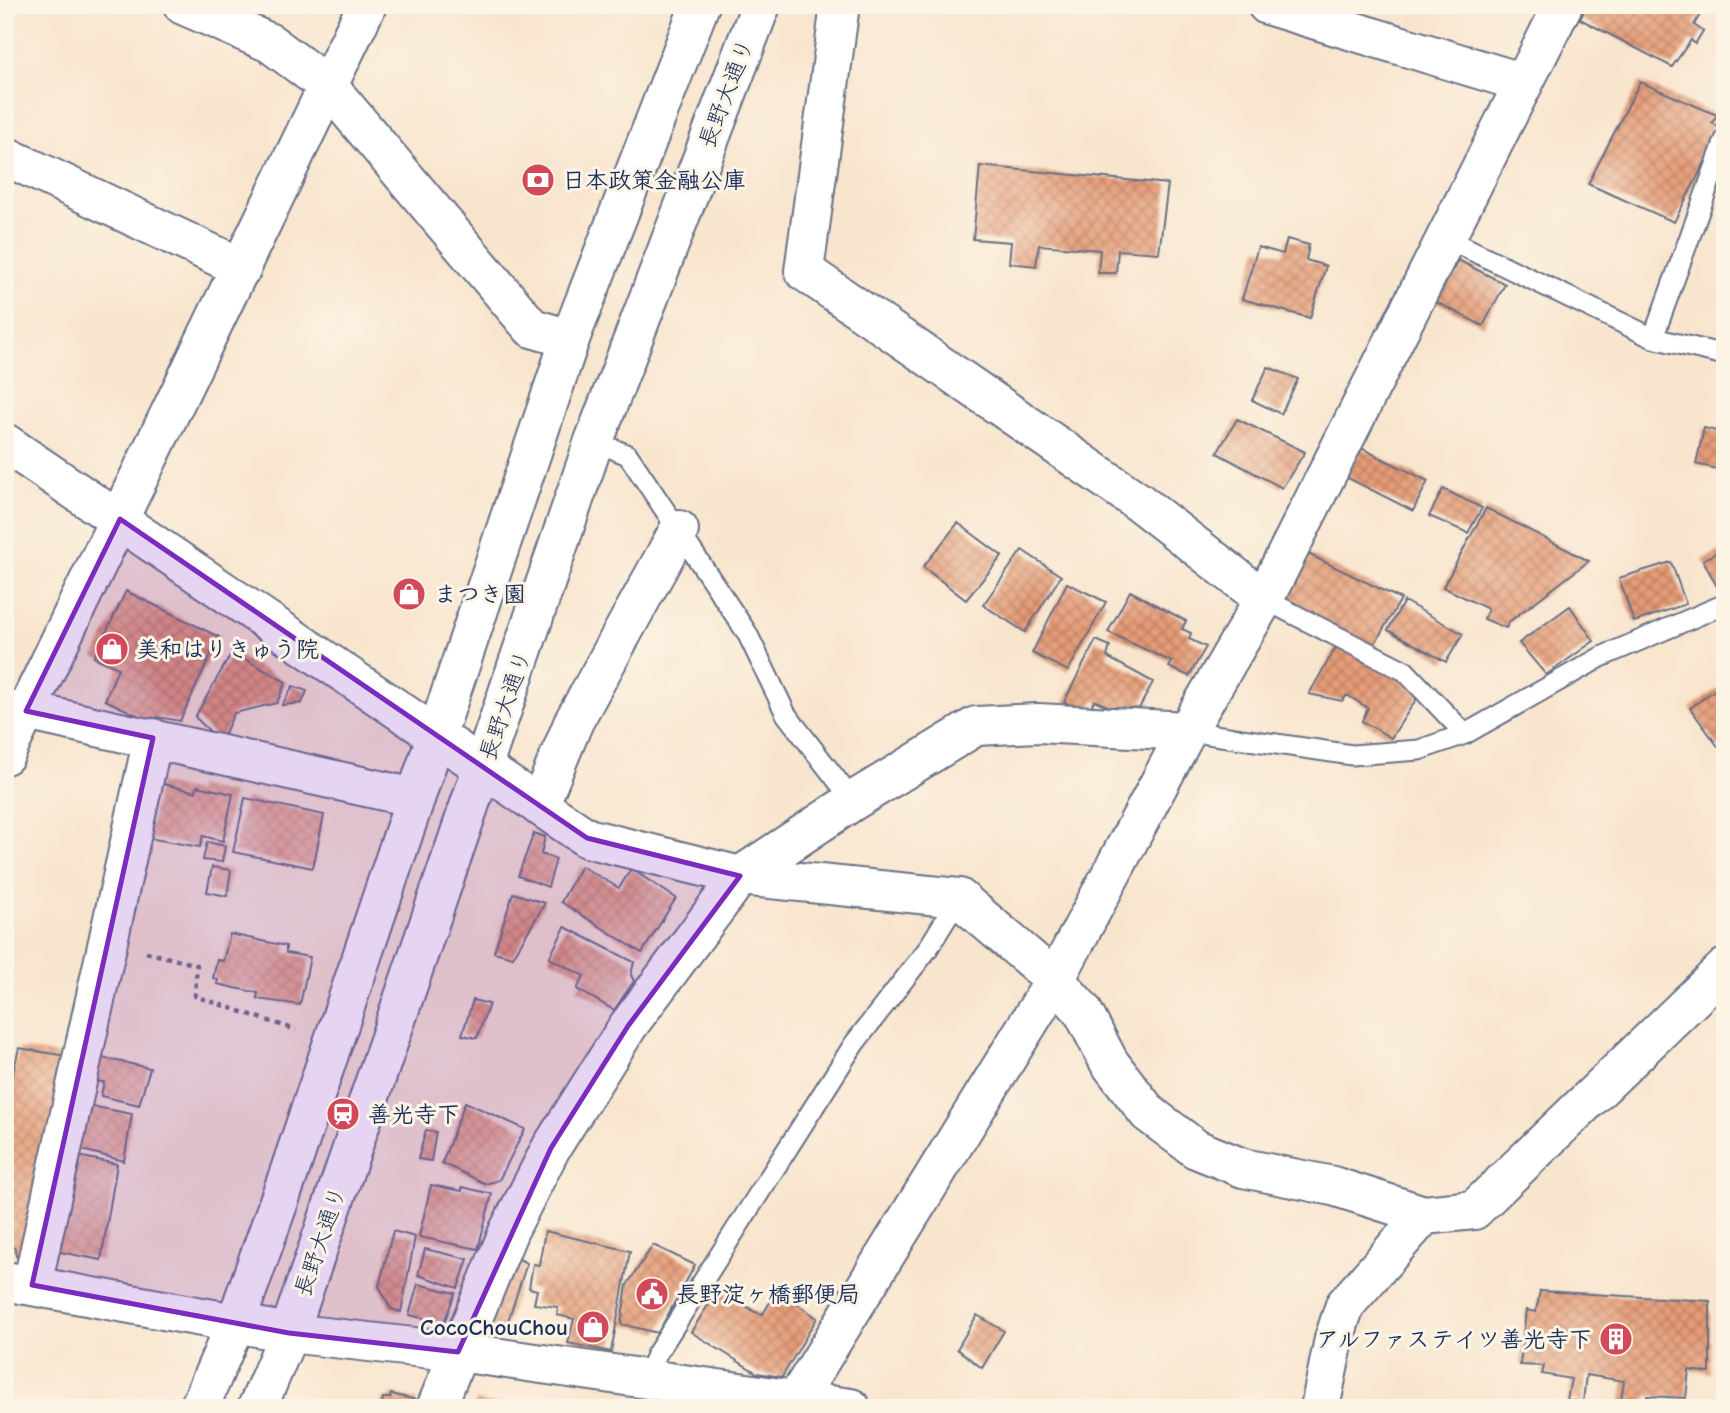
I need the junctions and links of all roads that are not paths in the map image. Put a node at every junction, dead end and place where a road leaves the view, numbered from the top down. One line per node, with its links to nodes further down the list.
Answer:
1 (183, 5): 9 (street)
2 (251, 5): 9 (street)
3 (367, 5): 11 (street)
4 (700, 5): 17 (street)
5 (761, 5): 19 (street, 長野大通り)
6 (840, 5): 23 (street)
7 (1268, 5): 10 (street)
8 (1563, 5): 10 (street)
9 (270, 43): 11 (street)
10 (1524, 83): 14 (street)
11 (328, 86): 15 (street); 17 (street)
12 (1725, 140): 16 (lane)
13 (5, 156): 15 (street)
14 (1444, 237): 16 (lane); 23 (street)
15 (242, 268): 21 (street)
16 (1653, 338): 18 (lane)
17 (570, 339): 28 (street)
18 (1725, 355)
19 (594, 441): 22 (lane); 31 (street, 長野大通り)
20 (5, 443): 21 (street)
21 (121, 519): 25 (street); 28 (street)
22 (679, 530): 33 (lane); 34 (street)
23 (1264, 599): 26 (street); 27 (lane)
24 (1725, 604): 27 (lane)
25 (16, 711): 29 (street); 30 (street)
26 (1187, 731): 27 (lane); 33 (street); 38 (street)
27 (1465, 734)
28 (435, 736): 31 (street); 32 (street)
29 (153, 738): 32 (street); 40 (street)
30 (5, 755)
31 (483, 769): 34 (street); 42 (street, 長野大通り)
32 (415, 798): 41 (street)
33 (853, 801): 35 (street)
34 (539, 806): 35 (street)
35 (740, 876): 36 (street); 43 (street)
36 (960, 898): 38 (street); 44 (lane)
37 (1725, 968): 39 (street)
38 (1055, 980): 39 (street); 45 (street)
39 (1424, 1215): 50 (street)
40 (19, 1283): 41 (street)
41 (236, 1322): 42 (street); 46 (street)
42 (289, 1333): 43 (street); 47 (street, 長野大通り)
43 (458, 1352): 44 (street); 48 (street)
44 (646, 1378): 45 (street)
45 (794, 1403): 49 (street)
46 (199, 1408)
47 (257, 1408)
48 (436, 1408)
49 (850, 1408)
50 (1320, 1408)

